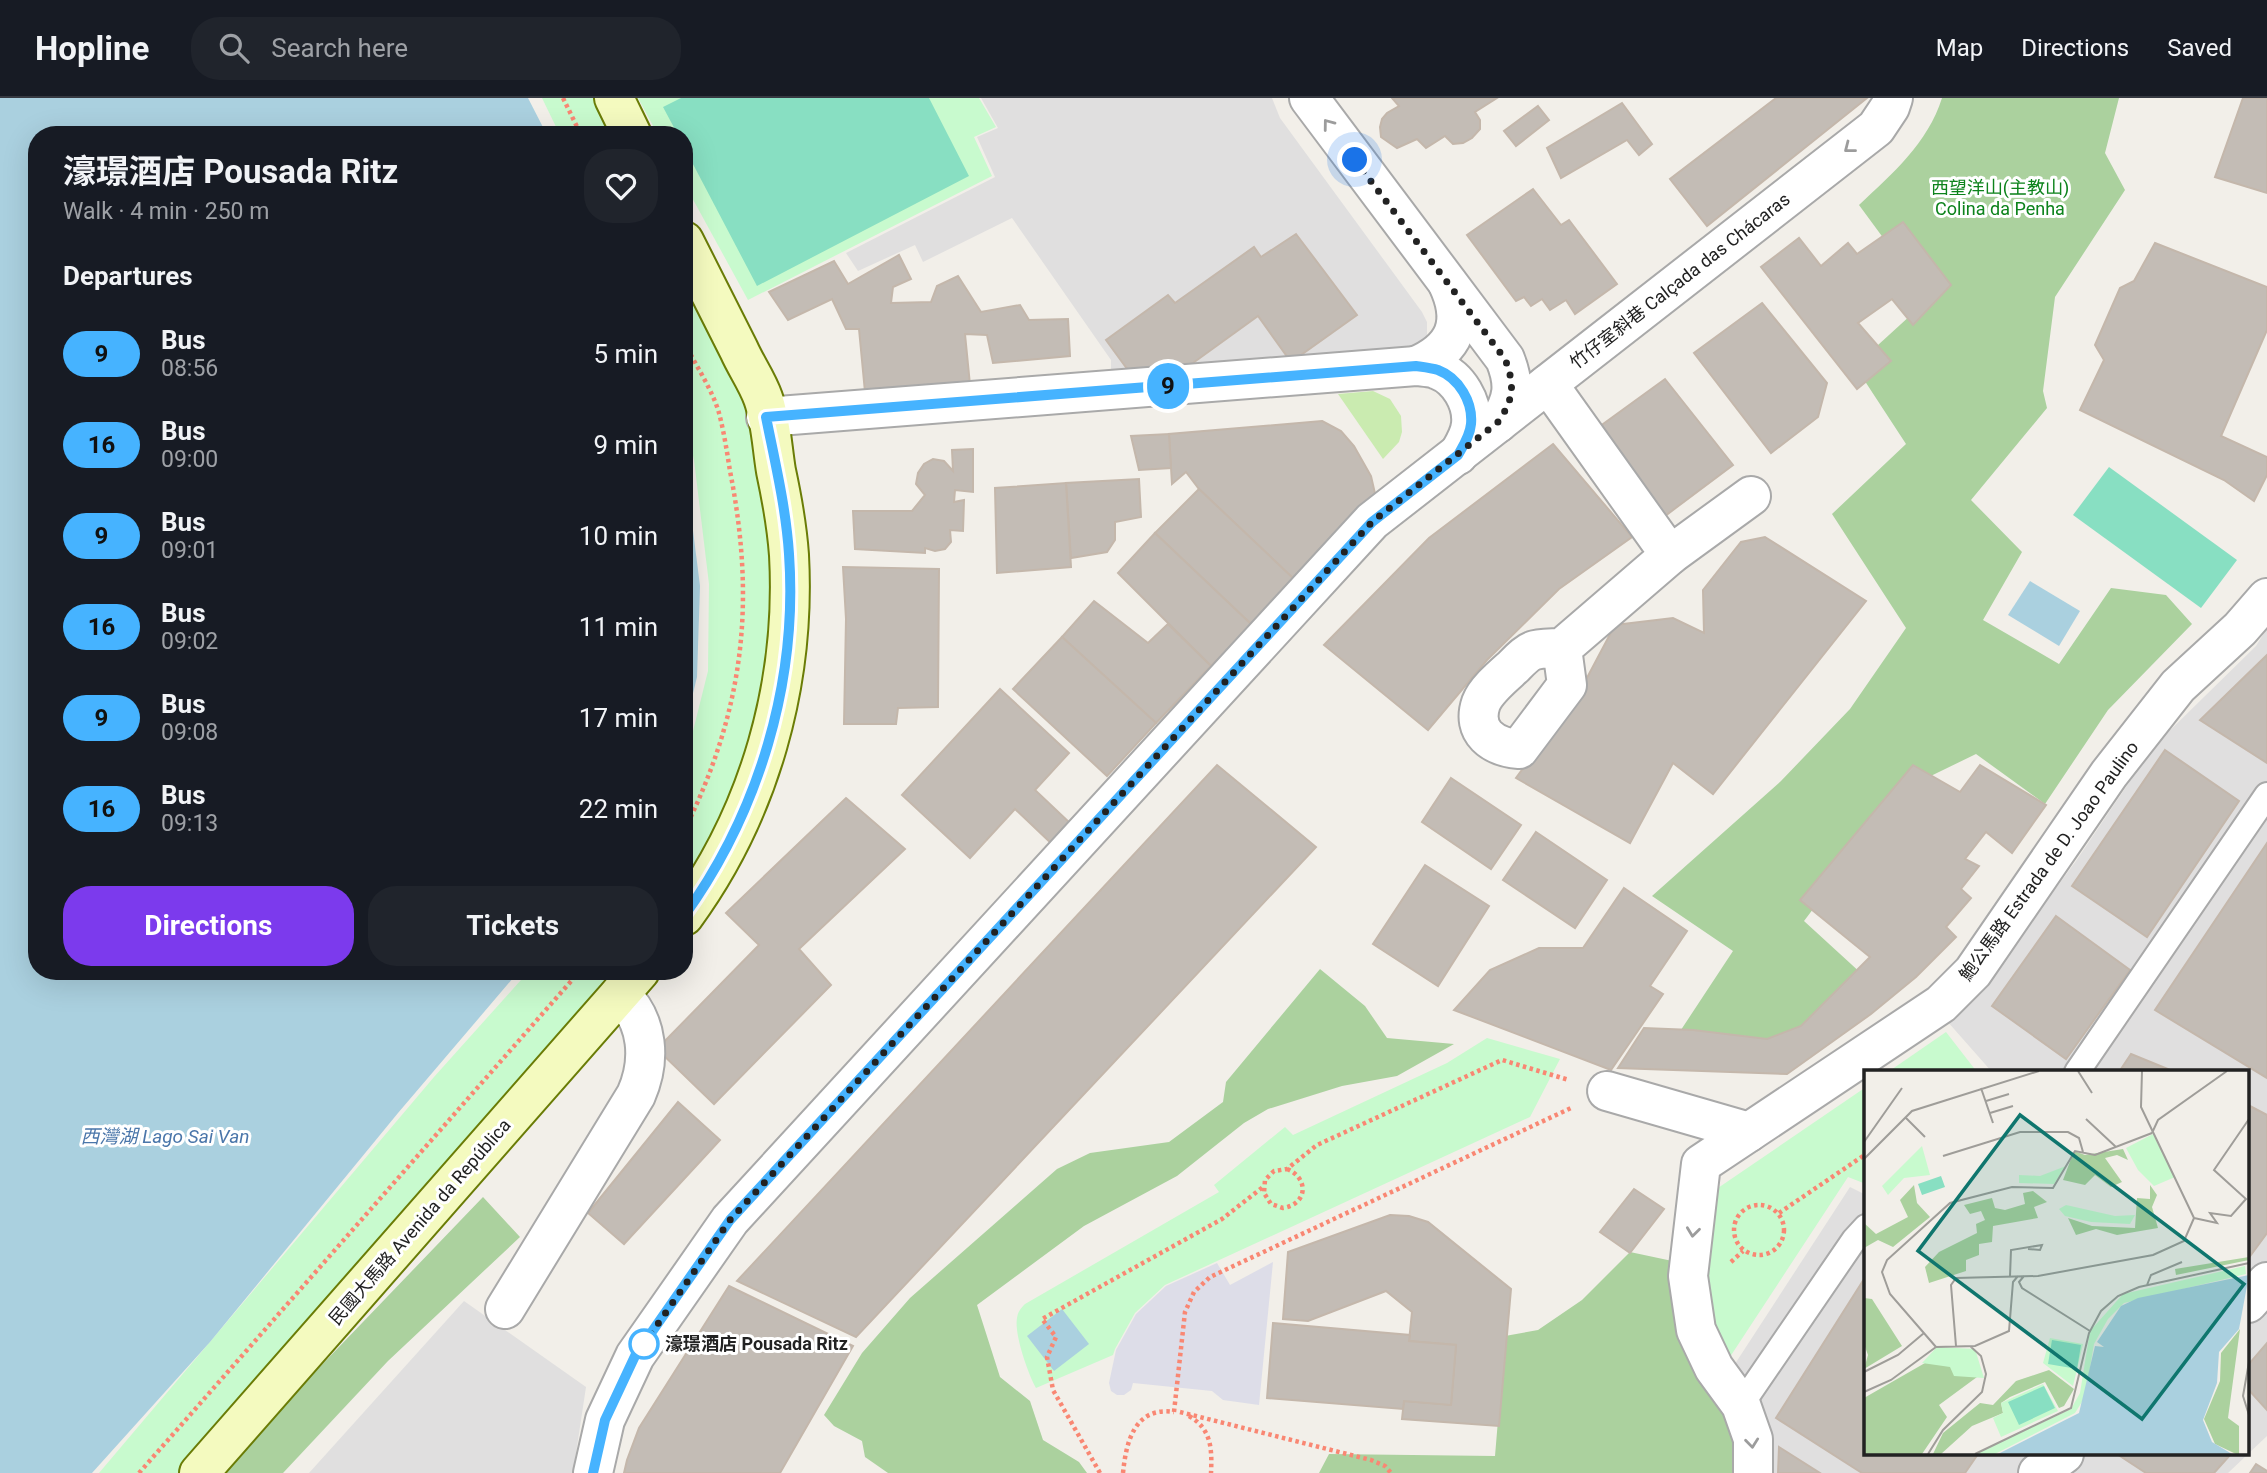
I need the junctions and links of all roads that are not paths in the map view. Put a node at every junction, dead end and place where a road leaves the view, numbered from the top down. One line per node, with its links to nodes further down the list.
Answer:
1 (614, 98): 4 (street)
2 (1308, 98): 6 (street, one-way to 2)
3 (1893, 98): 9 (street, 竹仔室斜巷 Calçada das Chácaras, one-way to 9)
4 (628, 126)
5 (693, 258): 10 (street)
6 (1448, 283): 7 (street); 9 (street)
7 (1416, 366): 8 (street); 10 (street)
8 (1452, 379): 9 (street); 11 (street)
9 (1522, 401): 11 (street, 竹仔室斜巷 Calçada das Chácaras); 13 (street)
10 (766, 417): 17 (street)
11 (1458, 455): 29 (street, 竹仔室斜巷 Calçada das Chácaras)
12 (1751, 496): 13 (street)
13 (1670, 555): 15 (street)
14 (2267, 598): 21 (street, 鮑公馬路 Estrada de D. Joao Paulino)
15 (1562, 648)
16 (2267, 795): 19 (lane)
17 (693, 902)
18 (630, 982): 25 (street); 28 (street, 民國大馬路 Avenida da República)
19 (2078, 1070)
20 (1607, 1091): 21 (street)
21 (1749, 1132): 26 (street, 鮑公馬路 Estrada de D. Joao Paulino, one-way to 26)
22 (1864, 1230): 26 (lane)
23 (2267, 1282): 24 (street)
24 (2250, 1301)
25 (505, 1309)
26 (1741, 1405): 30 (street, one-way to 30)
27 (2061, 1456): 31 (street)
28 (199, 1473)
29 (593, 1473)
30 (1753, 1473)
31 (2038, 1473)

